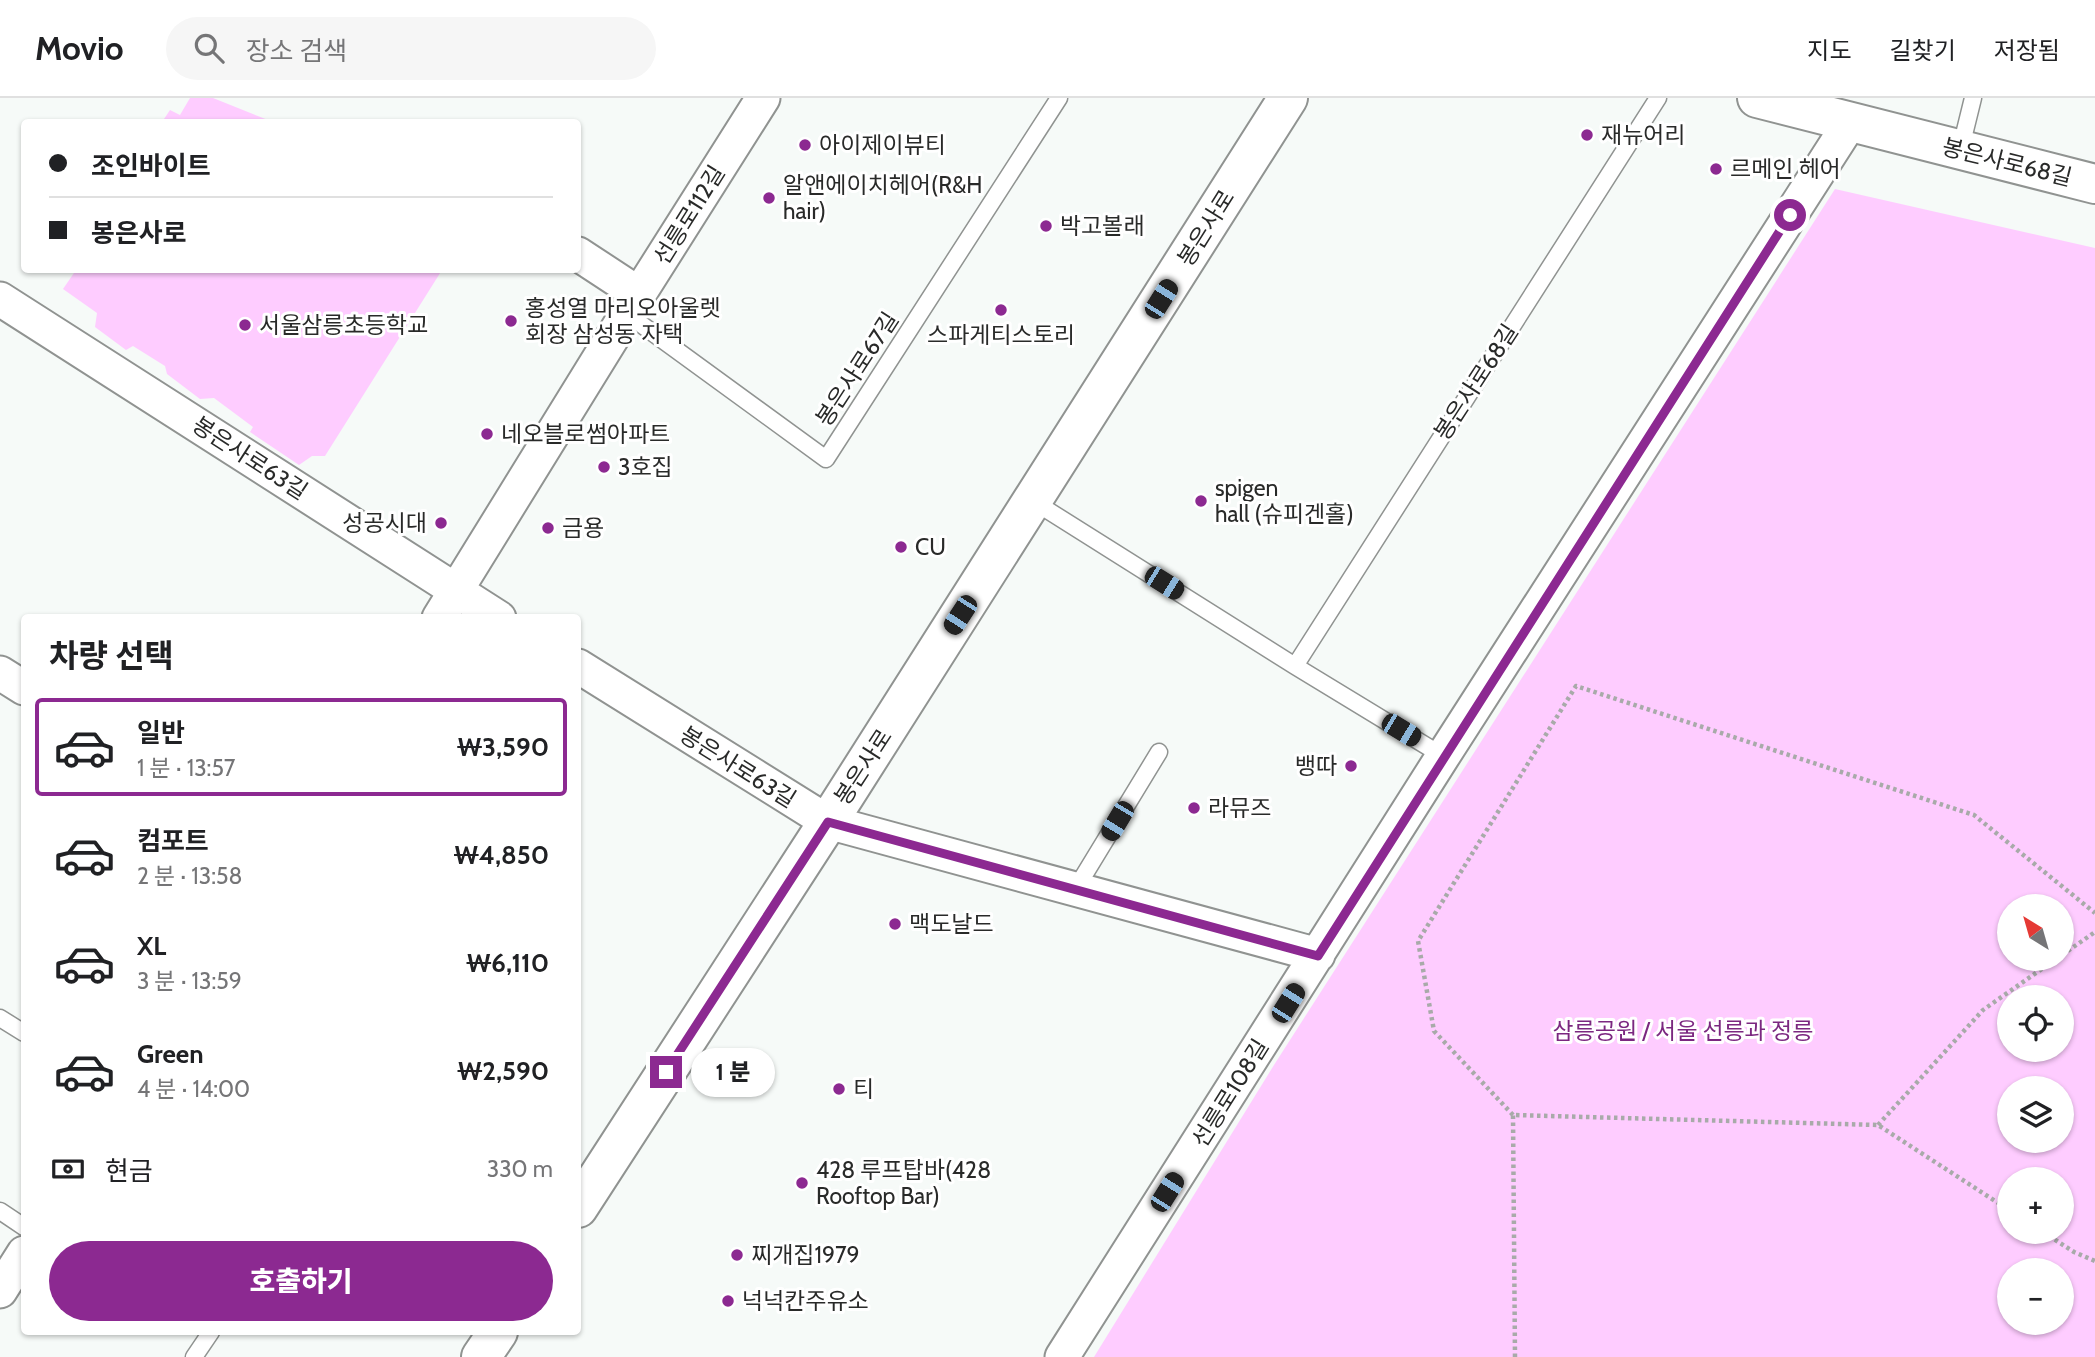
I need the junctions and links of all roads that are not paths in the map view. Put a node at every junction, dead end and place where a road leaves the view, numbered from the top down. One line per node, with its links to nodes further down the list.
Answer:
1 (763, 98): 12 (street, 선릉로112길)
2 (1059, 98): 12 (lane, 봉은사로67길)
3 (1289, 98): 13 (main road, 봉은사로)
4 (1658, 98): 16 (lane, 봉은사로68길)
5 (1757, 98): 7 (main road, 봉은사로68길)
6 (1973, 98): 8 (lane)
7 (1851, 121): 8 (main road, 봉은사로68길); 21 (street, 선릉로108길)
8 (1961, 151): 9 (main road, 봉은사로68길)
9 (2095, 184)
10 (581, 257): 12 (street)
11 (0, 299): 14 (street, 봉은사로63길)
12 (633, 304): 14 (street, 선릉로112길)
13 (1034, 501): 16 (lane); 22 (main road, 봉은사로)
14 (448, 604): 15 (street, 봉은사로63길)
15 (484, 614)
16 (1294, 666): 21 (lane)
17 (581, 668): 22 (street, 봉은사로63길)
18 (0, 673): 19 (street)
19 (21, 686)
20 (1159, 752): 23 (lane)
21 (1443, 755): 24 (street, 선릉로108길)
22 (828, 822): 23 (street, 봉은사로63길); 27 (main road, 봉은사로)
23 (1075, 890): 24 (street, 봉은사로63길)
24 (1318, 956): 36 (street, 선릉로108길)
25 (0, 1018): 26 (lane)
26 (21, 1031)
27 (581, 1203)
28 (0, 1211): 29 (lane)
29 (21, 1225)
30 (21, 1258): 31 (street)
31 (0, 1291)
32 (209, 1335): 34 (lane)
33 (496, 1335): 35 (main road)
34 (194, 1357)
35 (481, 1357)
36 (1062, 1357)

